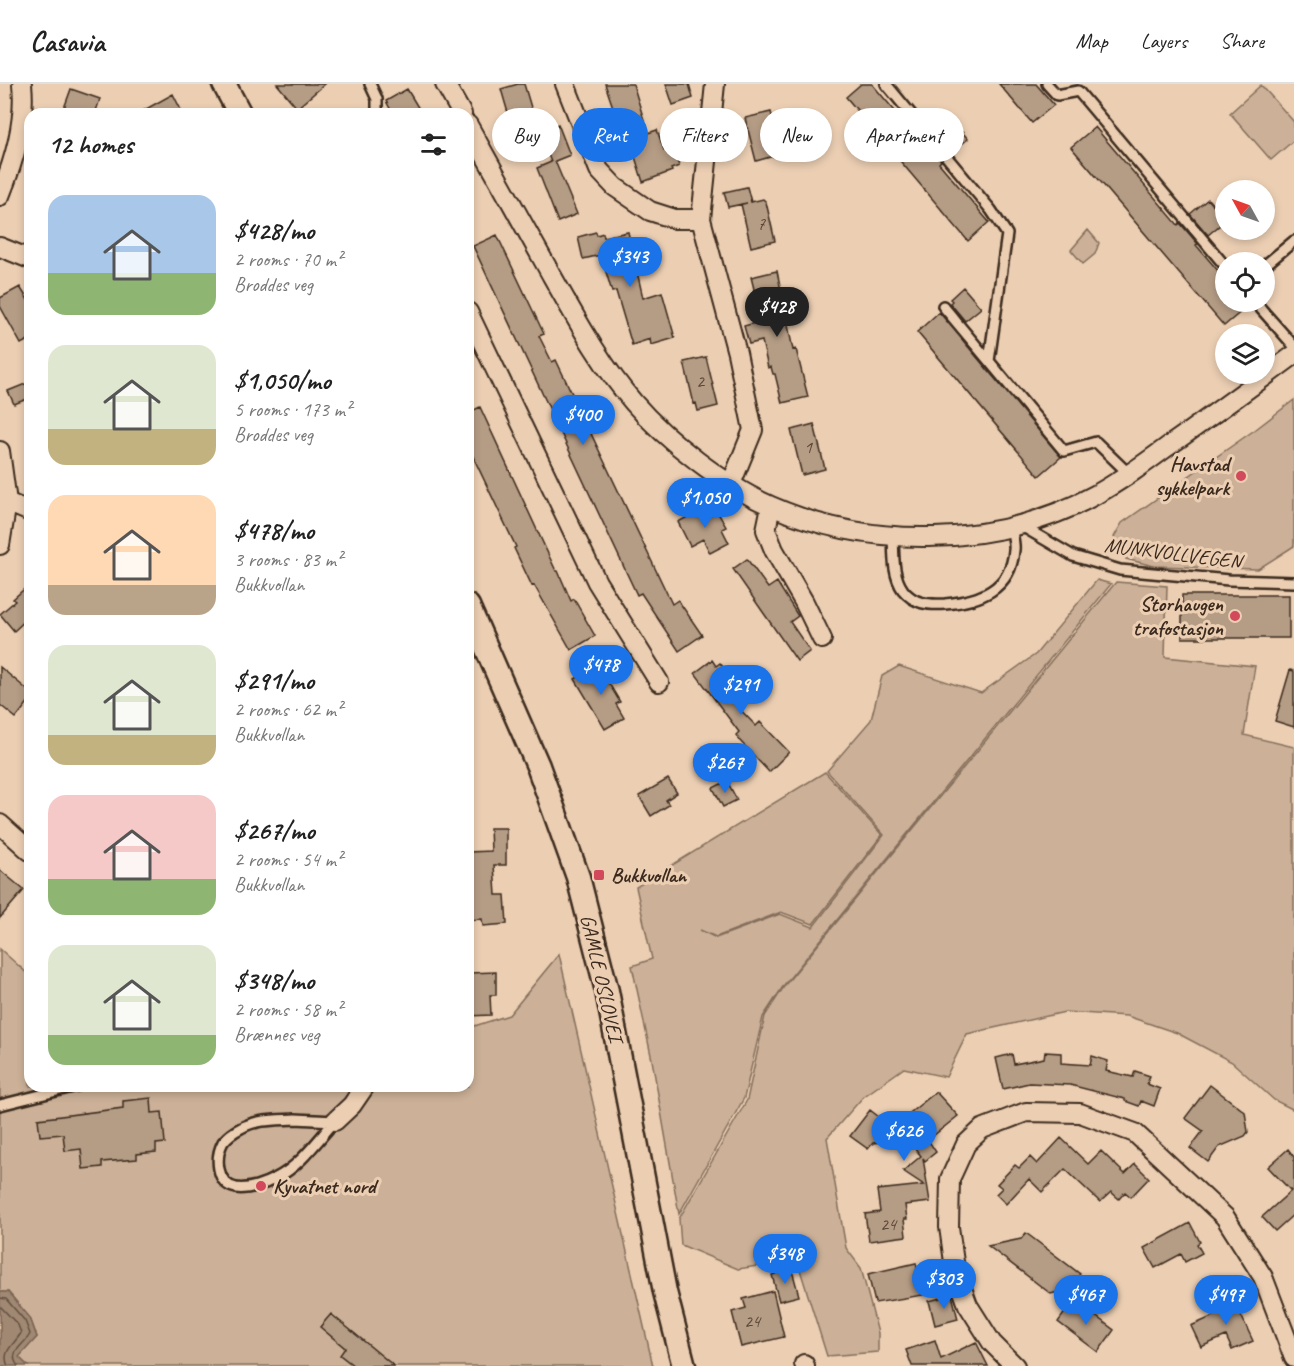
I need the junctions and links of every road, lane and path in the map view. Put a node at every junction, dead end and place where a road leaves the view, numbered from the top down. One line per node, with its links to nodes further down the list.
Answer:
1 (22, 84): 15 (street)
2 (224, 84): 11 (street)
3 (370, 84): 12 (lane)
4 (445, 84): 13 (street)
5 (565, 84): 16 (street)
6 (715, 84): 16 (street)
7 (886, 84): 27 (lane)
8 (1047, 84): 10 (lane)
9 (1087, 84): 10 (lane)
10 (1078, 91): 19 (lane)
11 (237, 108)
12 (377, 108)
13 (459, 108)
14 (474, 149): 30 (street)
15 (0, 196)
16 (701, 219): 30 (street)
17 (1294, 241): 21 (lane)
18 (0, 247): 20 (street)
19 (1215, 254)
20 (24, 257)
21 (1275, 257)
22 (943, 306): 27 (lane)
23 (1264, 312): 25 (lane)
24 (474, 325): 40 (street)
25 (1294, 346)
26 (1294, 355): 29 (street)
27 (989, 361): 29 (lane)
28 (0, 452): 31 (street)
29 (1129, 474): 34 (street)
30 (731, 484): 32 (street)
31 (7, 502): 33 (street); 36 (street)
32 (771, 506): 35 (street); 39 (street)
33 (24, 509)
34 (1016, 526): 35 (street); 35 (lane); 37 (lane, MUNKVOLLVEGEN)
35 (893, 535)
36 (0, 545)
37 (1294, 582)
38 (474, 620): 48 (street, GAMLE OSLOVEI)
39 (822, 639)
40 (659, 682)
41 (0, 824): 42 (street)
42 (24, 846)
43 (53, 1092): 45 (lane)
44 (361, 1092): 46 (street)
45 (0, 1105)
46 (335, 1120): 46 (lane)
47 (1294, 1358): 49 (street)
48 (684, 1366)
49 (1015, 1366)

